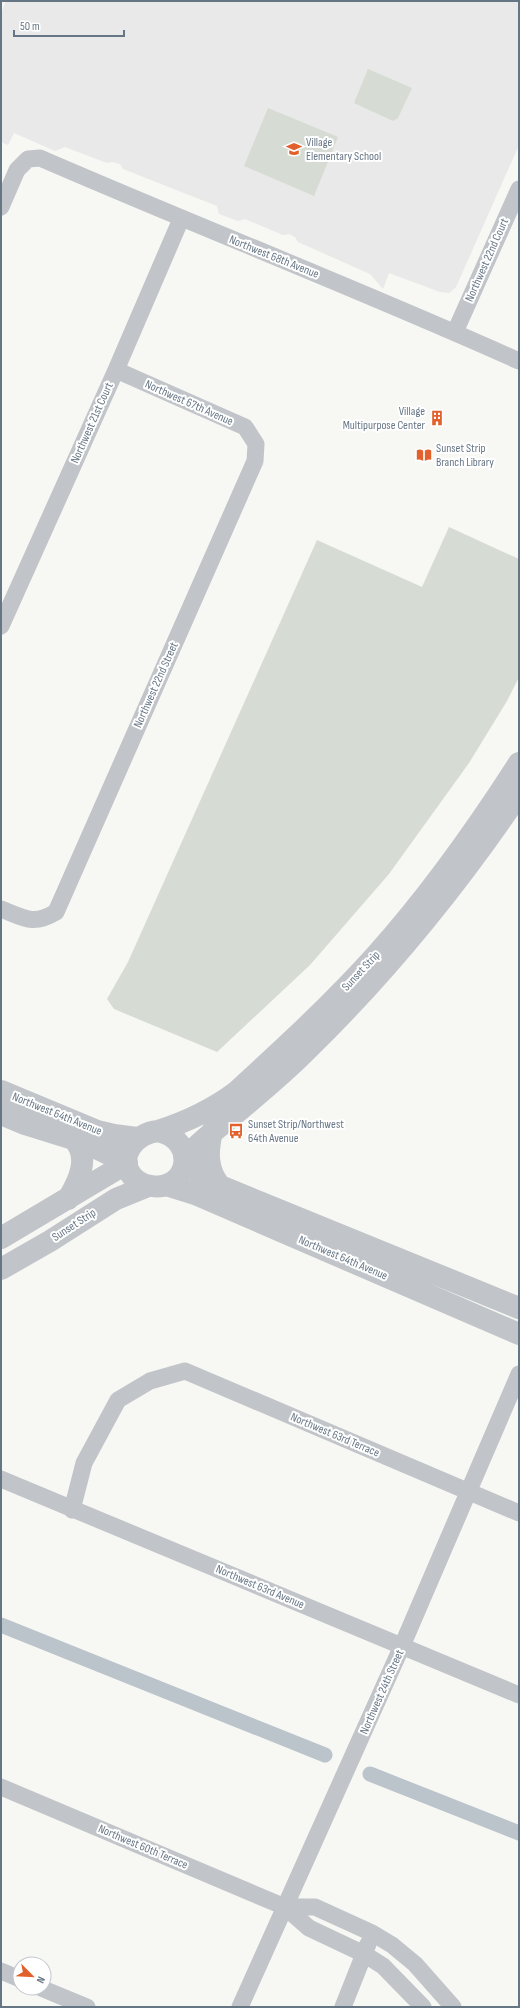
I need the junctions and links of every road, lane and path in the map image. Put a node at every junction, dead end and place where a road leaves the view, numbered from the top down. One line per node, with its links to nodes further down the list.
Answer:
1 (519, 189): 4 (street, Northwest 22nd Court)
2 (1, 207): 3 (street, Northwest 68th Avenue)
3 (181, 219): 4 (street, Northwest 68th Avenue); 6 (street, Northwest 21st Court)
4 (455, 332): 5 (street, Northwest 68th Avenue)
5 (519, 361)
6 (116, 370): 7 (street, Northwest 67th Avenue); 8 (street, Northwest 21st Court)
7 (256, 444): 11 (street, Northwest 22nd Street)
8 (1, 626)
9 (519, 763): 14 (street, Sunset Strip)
10 (519, 794): 15 (street, Sunset Strip)
11 (1, 909)
12 (1, 1091): 17 (street, Northwest 64th Avenue)
13 (1, 1114): 16 (street, Northwest 64th Avenue)
14 (158, 1131): 17 (street); 18 (street)
15 (212, 1132): 18 (street, Sunset Strip); 21 (street)
16 (71, 1137): 19 (street, Northwest 64th Avenue); 22 (street)
17 (137, 1138): 19 (street)
18 (186, 1158): 20 (street); 21 (street, Northwest 64th Avenue)
19 (127, 1163): 20 (street); 22 (street, Sunset Strip)
20 (157, 1185): 24 (street, Sunset Strip); 26 (street, Northwest 64th Avenue)
21 (220, 1186): 25 (street, Northwest 64th Avenue)
22 (68, 1199): 23 (street, Sunset Strip)
23 (1, 1238)
24 (1, 1269)
25 (519, 1308)
26 (519, 1334)
27 (519, 1374): 29 (street, Northwest 24th Street)
28 (1, 1479): 30 (street, Northwest 63rd Avenue)
29 (467, 1491): 30 (street, Northwest 63rd Terrace); 31 (street, Northwest 63rd Terrace); 32 (street, Northwest 24th Street)
30 (72, 1510): 32 (street, Northwest 63rd Avenue)
31 (519, 1513)
32 (402, 1646): 33 (street, Northwest 63rd Avenue); 35 (street, Northwest 24th Street)
33 (519, 1695)
34 (1, 1787): 35 (street, Northwest 60th Terrace)
35 (285, 1907): 36 (street, Northwest 60th Terrace); 37 (street, Northwest 60th Terrace); 42 (street, Northwest 24th Street)
36 (372, 1933): 37 (street); 45 (street, Northwest 60th Terrace)
37 (364, 1954): 43 (street); 44 (street, Northwest 60th Terrace)
38 (1, 1971): 39 (street)
39 (12, 1976)
40 (52, 1993): 41 (street)
41 (87, 2007)
42 (240, 2007)
43 (343, 2007)
44 (423, 2007)
45 (453, 2007)

